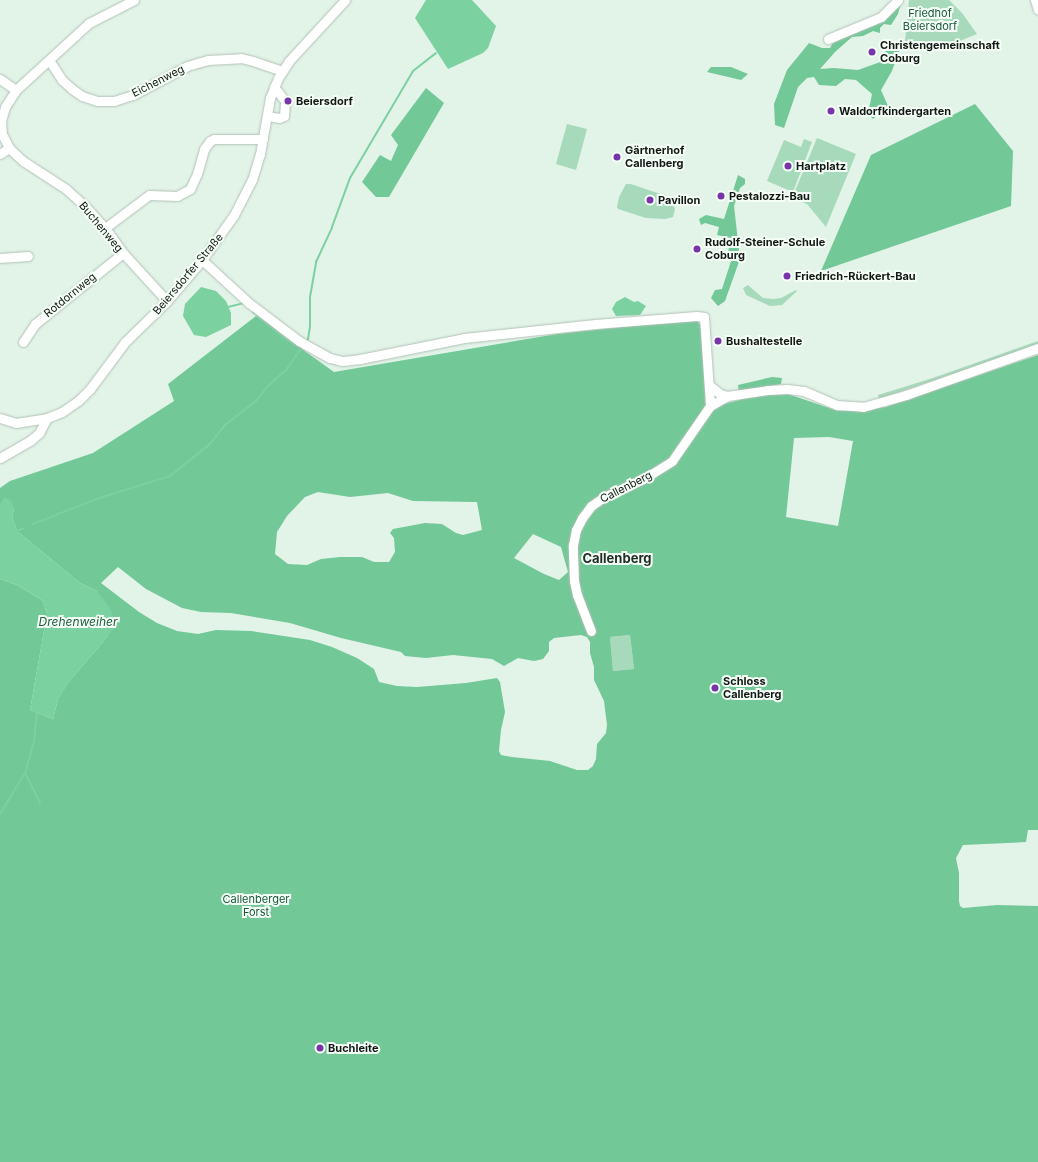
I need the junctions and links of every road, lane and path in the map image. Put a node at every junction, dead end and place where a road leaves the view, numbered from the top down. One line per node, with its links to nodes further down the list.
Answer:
1 (134, 0): 7 (street, Buchenweg)
2 (345, 0): 8 (street, Beiersdorfer Straße)
3 (898, 0): 6 (street)
4 (1035, 0): 5 (street)
5 (1038, 10)
6 (828, 39)
7 (50, 60): 8 (street, Eichenweg); 11 (street, Buchenweg)
8 (282, 71): 10 (street, Beiersdorfer Straße)
9 (0, 80): 11 (street)
10 (274, 87): 12 (street, Beiersdorfer Straße); 12 (street)
11 (16, 90): 14 (street, Buchenweg)
12 (268, 116): 13 (street, Beiersdorfer Straße)
13 (263, 139): 16 (street); 20 (street, Beiersdorfer Straße)
14 (9, 148): 15 (street); 16 (street, Buchenweg)
15 (0, 154)
16 (104, 228): 17 (street, Buchenweg)
17 (123, 253): 21 (street, Buchenweg); 22 (street, Rotdornweg)
18 (28, 256): 19 (street)
19 (0, 258)
20 (202, 260): 21 (street, Beiersdorfer Straße); 24 (street)
21 (167, 301): 28 (street, Beiersdorfer Straße)
22 (23, 342)
23 (1038, 348): 25 (street)
24 (709, 385): 25 (street); 26 (street)
25 (727, 396): 26 (street)
26 (710, 406): 30 (street, Callenberg)
27 (0, 418): 28 (street, Beiersdorfer Straße)
28 (47, 418): 29 (street)
29 (0, 458)
30 (591, 631)

